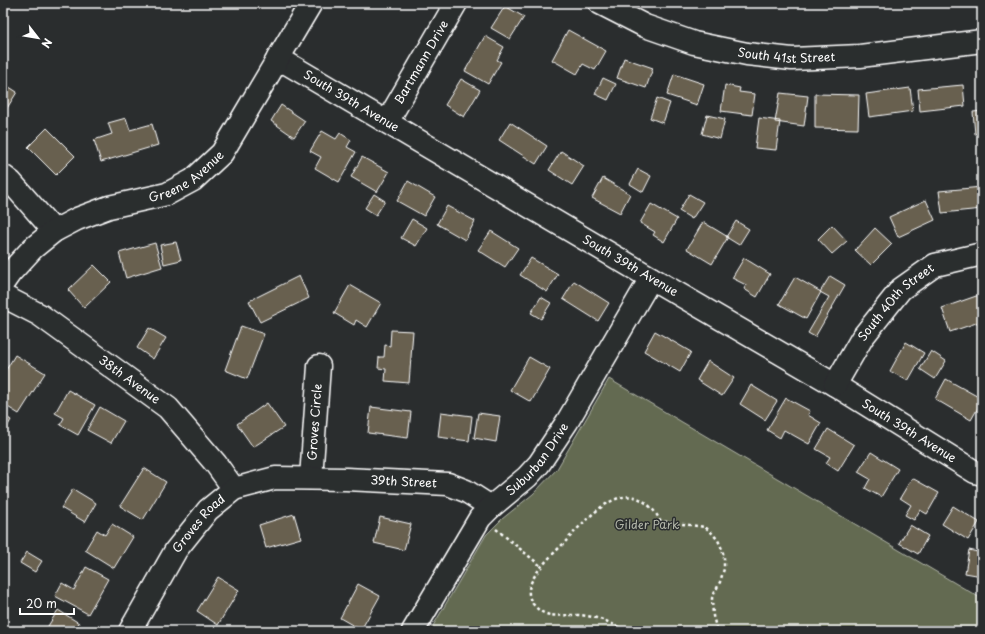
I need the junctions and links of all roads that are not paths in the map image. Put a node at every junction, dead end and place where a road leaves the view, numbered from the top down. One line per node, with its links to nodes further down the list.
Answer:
1 (311, 3): 5 (street, Greene Avenue)
2 (456, 3): 6 (street, Bartmann Drive)
3 (600, 3): 4 (street, South 41st Street)
4 (982, 41)
5 (278, 58): 6 (street, South 39th Avenue); 8 (street, Greene Avenue)
6 (387, 122): 10 (street, South 39th Avenue)
7 (3, 176): 8 (street)
8 (54, 231): 11 (street, Greene Avenue)
9 (982, 254): 14 (street, South 40th Street)
10 (652, 278): 14 (street, South 39th Avenue); 18 (street, Suburban Drive)
11 (3, 283)
12 (3, 296): 17 (street, 38th Avenue)
13 (319, 366): 16 (street, Groves Circle)
14 (835, 385): 15 (street, South 39th Avenue)
15 (982, 474)
16 (311, 478): 17 (street, Groves Road); 18 (street, 39th Street)
17 (234, 489): 19 (street, Groves Road)
18 (486, 513): 20 (street, Suburban Drive)
19 (130, 631)
20 (413, 631)

